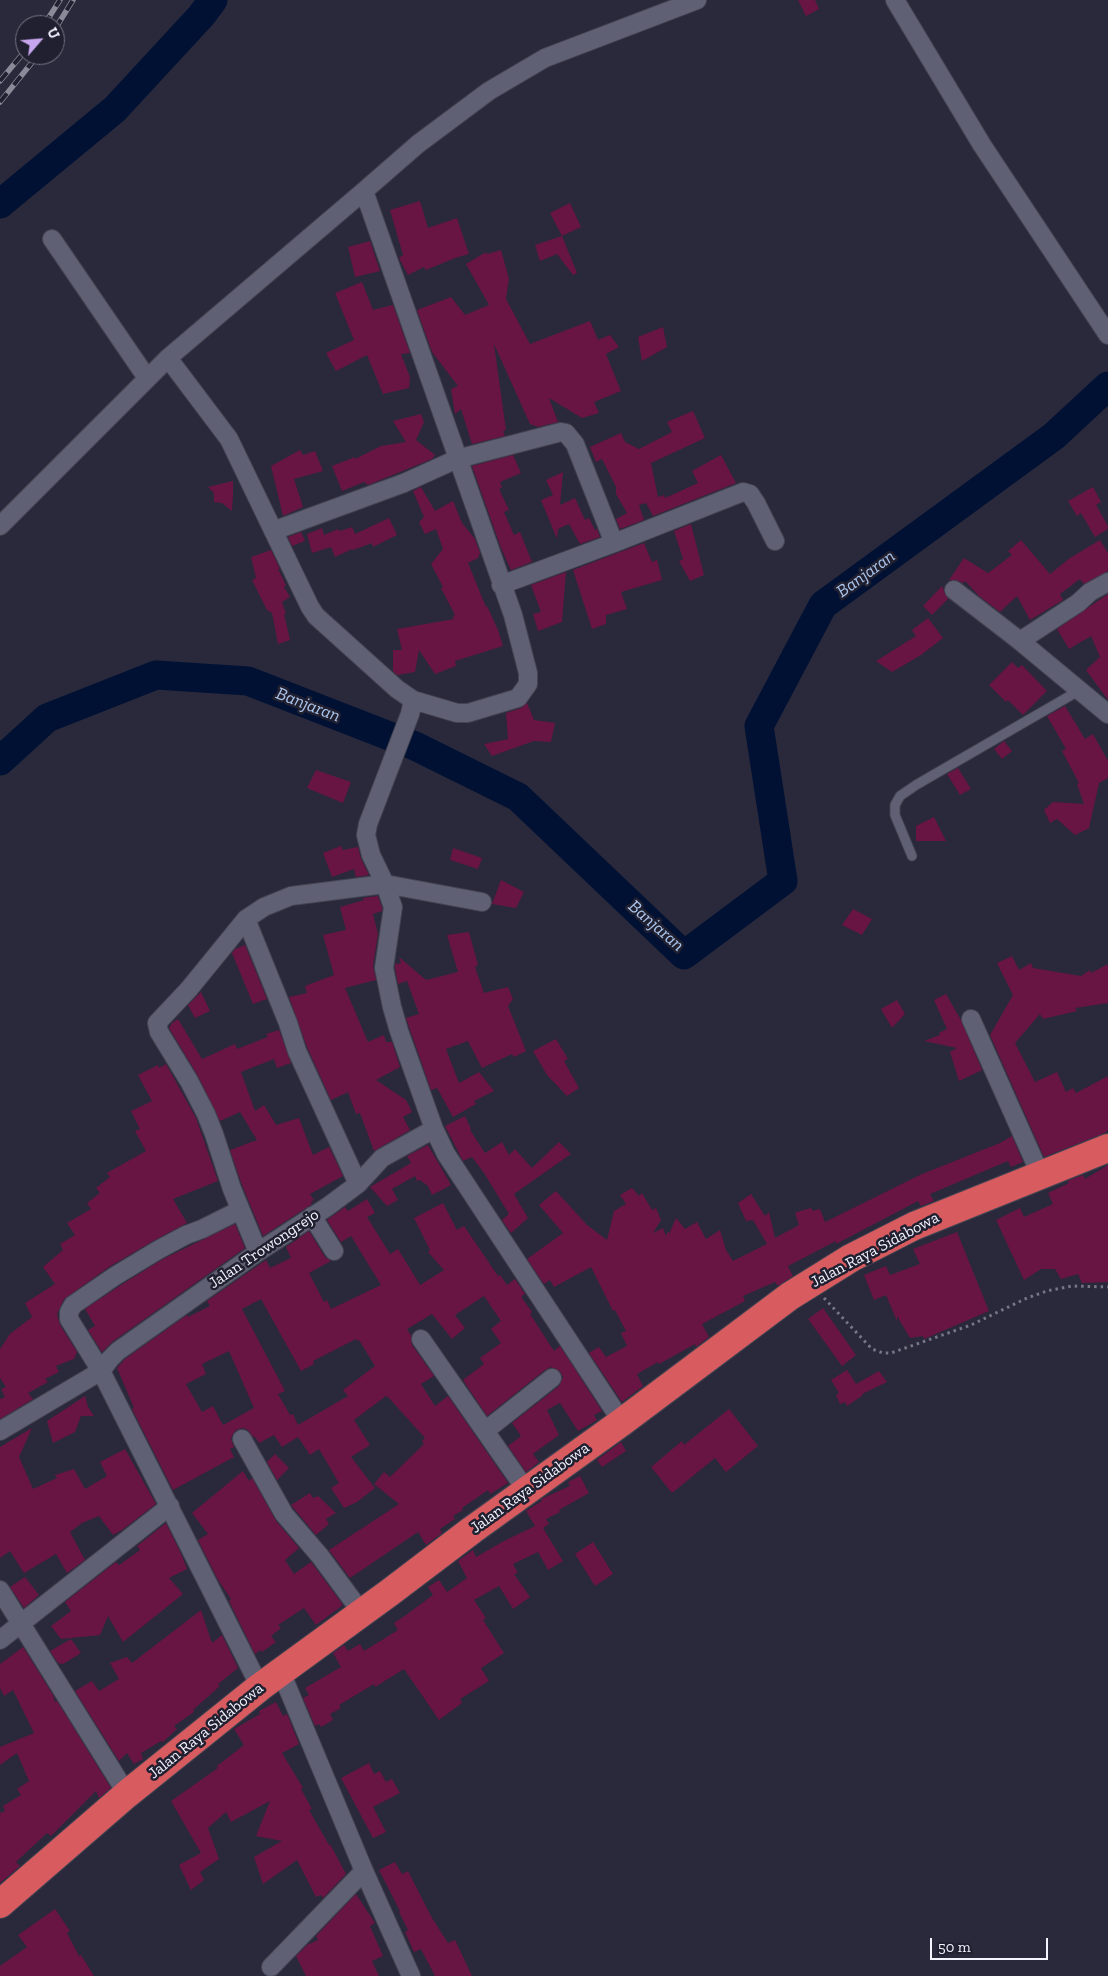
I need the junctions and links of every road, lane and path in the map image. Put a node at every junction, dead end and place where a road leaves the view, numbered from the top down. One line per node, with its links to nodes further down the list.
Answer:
1 (697, 0): 3 (street)
2 (894, 0): 5 (street)
3 (364, 191): 6 (street); 8 (street)
4 (52, 239): 7 (street)
5 (1108, 335)
6 (168, 358): 7 (street); 10 (street)
7 (147, 378): 9 (street)
8 (457, 459): 10 (street); 12 (street); 14 (street)
9 (0, 526)
10 (273, 531): 18 (street)
11 (775, 541): 12 (street)
12 (614, 543): 14 (street)
13 (1108, 582): 16 (street)
14 (501, 585): 18 (street)
15 (954, 590): 16 (street)
16 (1020, 641): 17 (street)
17 (1080, 690): 19 (street); 20 (lane)
18 (412, 707): 21 (street)
19 (1108, 714)
20 (912, 856)
21 (385, 884): 22 (street); 23 (street); 25 (street)
22 (482, 902)
23 (246, 919): 28 (street); 29 (street)
24 (971, 1019): 27 (street)
25 (434, 1129): 28 (street, Jalan Trowongrejo); 38 (street)
26 (1108, 1148): 27 (highway, Jalan Raya Sidabowa)
27 (1041, 1176): 33 (highway, Jalan Raya Sidabowa)
28 (358, 1184): 30 (street, Jalan Trowongrejo)
29 (240, 1210): 32 (street); 36 (street)
30 (312, 1216): 31 (street); 32 (street, Jalan Trowongrejo)
31 (334, 1251)
32 (258, 1252): 36 (street, Jalan Trowongrejo)
33 (810, 1283): 34 (path); 38 (highway, Jalan Raya Sidabowa)
34 (1108, 1287)
35 (421, 1339): 40 (street)
36 (101, 1371): 39 (street, Jalan Trowongrejo); 43 (street)
37 (552, 1378): 40 (street)
38 (622, 1422): 42 (highway, Jalan Raya Sidabowa)
39 (0, 1431)
40 (485, 1431): 42 (street)
41 (242, 1439): 45 (street)
42 (526, 1490): 45 (highway, Jalan Raya Sidabowa)
43 (170, 1506): 46 (street); 48 (street)
44 (0, 1590): 46 (street)
45 (362, 1613): 48 (highway, Jalan Raya Sidabowa)
46 (21, 1625): 47 (street); 49 (street)
47 (0, 1640)
48 (270, 1680): 49 (highway, Jalan Raya Sidabowa); 50 (street)
49 (127, 1794): 51 (highway, Jalan Raya Sidabowa)
50 (364, 1871): 52 (street); 53 (street)
51 (0, 1904)
52 (271, 1968)
53 (410, 1976)

